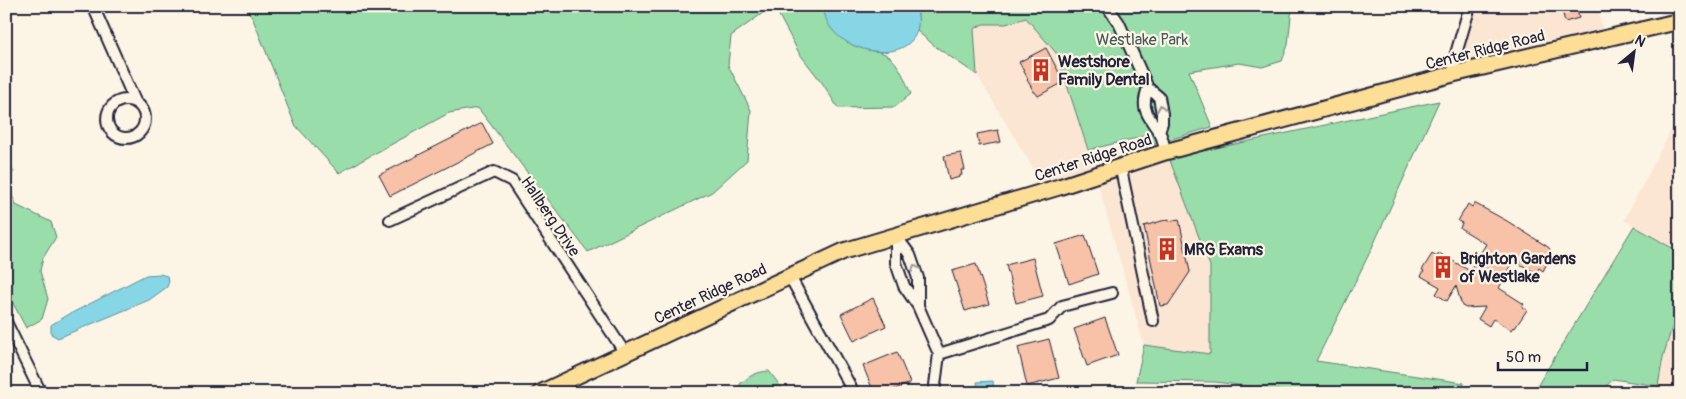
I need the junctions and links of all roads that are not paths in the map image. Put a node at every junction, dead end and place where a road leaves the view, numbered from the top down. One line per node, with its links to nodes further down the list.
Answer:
1 (93, 6): 7 (street)
2 (1107, 6): 6 (street)
3 (1470, 6): 5 (street)
4 (1680, 22): 5 (main road, Center Ridge Road)
5 (1453, 74): 9 (main road, Center Ridge Road)
6 (1148, 88): 8 (street); 8 (street, one-way to 6)
7 (135, 101)
8 (1159, 132): 9 (street)
9 (1165, 152): 10 (main road, Center Ridge Road)
10 (1120, 166): 12 (main road, Center Ridge Road); 16 (street)
11 (390, 220): 18 (street, Hallberg Drive)
12 (896, 236): 13 (main road, Center Ridge Road); 15 (street); 15 (street, one-way to 12)
13 (789, 275): 18 (main road, Center Ridge Road); 22 (street)
14 (1112, 293): 19 (street)
15 (918, 306): 19 (street)
16 (1153, 321)
17 (6, 322): 20 (street)
18 (625, 353): 21 (main road, Center Ridge Road)
19 (939, 354): 23 (street)
20 (41, 393)
21 (540, 393)
22 (854, 393)
23 (934, 393)

